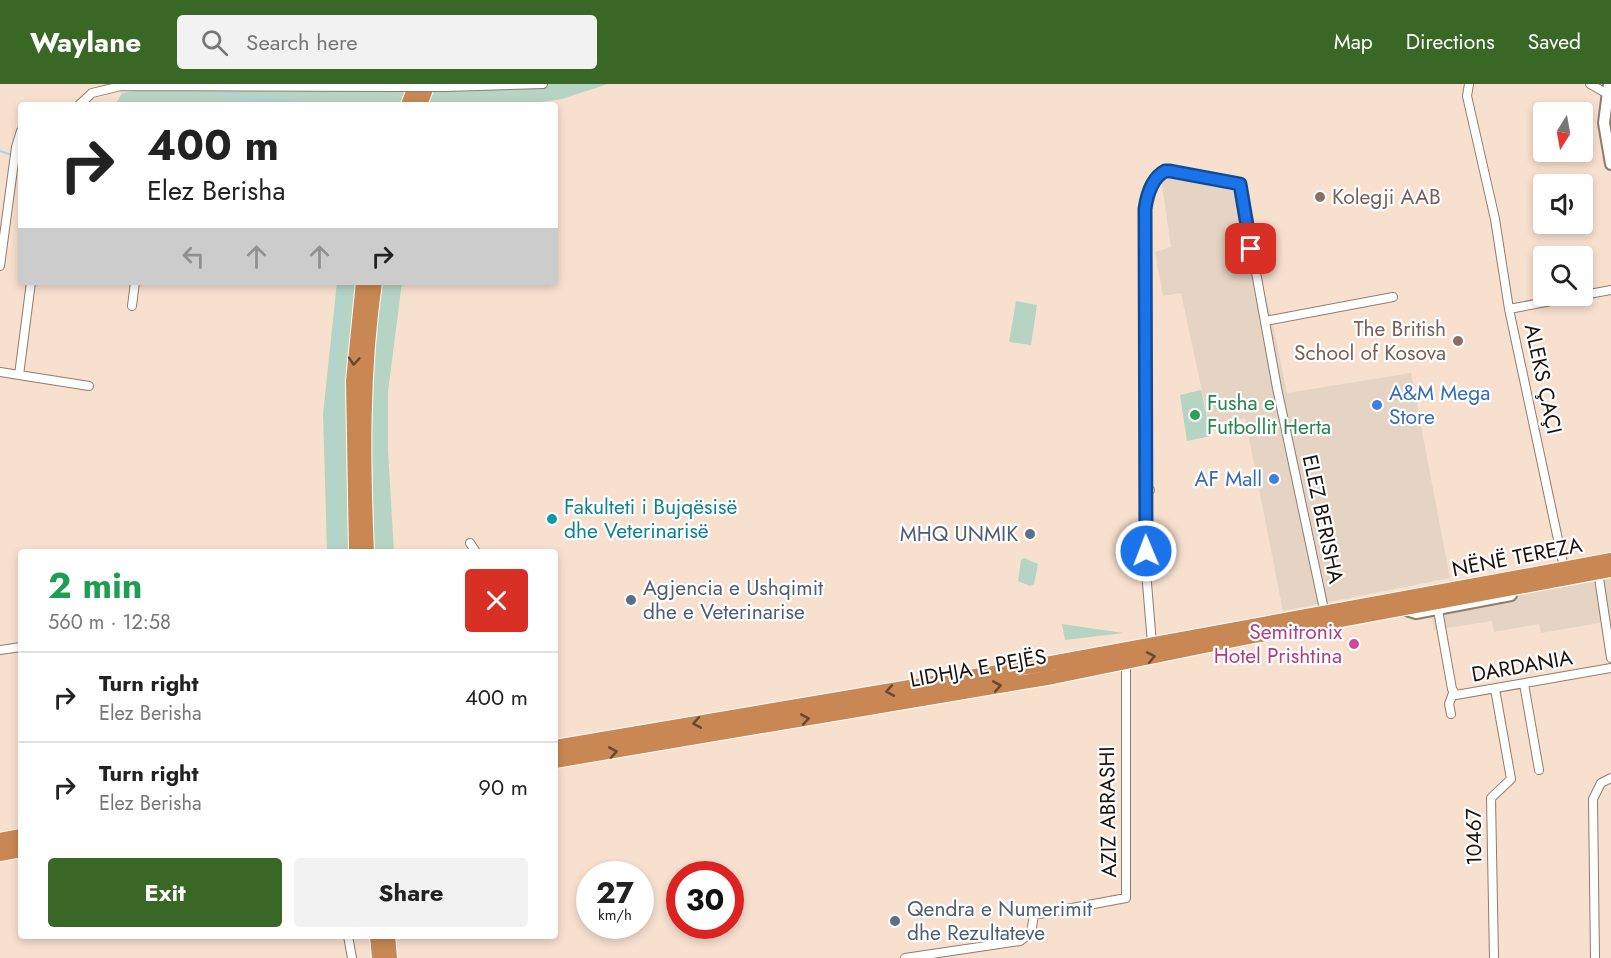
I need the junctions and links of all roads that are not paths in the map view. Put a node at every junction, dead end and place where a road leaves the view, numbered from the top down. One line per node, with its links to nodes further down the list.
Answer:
1 (416, 84): 9 (highway)
2 (428, 84): 10 (highway)
3 (543, 84): 6 (street, bridge)
4 (1469, 84): 21 (street, ALEKS ÇAÇI)
5 (1590, 84): 7 (street)
6 (207, 86): 8 (street)
7 (1608, 89): 12 (street)
8 (82, 102)
9 (409, 102)
10 (421, 102)
11 (18, 144): 13 (street)
12 (1611, 164)
13 (0, 266)
14 (31, 285): 24 (street)
15 (135, 285): 20 (street)
16 (363, 285): 27 (highway, one-way to 27)
17 (375, 285): 28 (highway)
18 (1611, 290): 21 (street)
19 (1393, 297): 22 (street)
20 (132, 306)
21 (1509, 309): 32 (street, ALEKS ÇAÇI)
22 (1265, 321): 36 (street, ELEZ BERISHA); 37 (street, ELEZ BERISHA)
23 (0, 372): 24 (street)
24 (19, 375): 25 (street)
25 (89, 387)
26 (470, 543): 29 (street)
27 (356, 549)
28 (367, 549)
29 (474, 549)
30 (1611, 554): 32 (street, NËNË TEREZA)
31 (1611, 560): 35 (highway, NËNË TEREZA)
32 (1563, 563): 35 (street, NËNË TEREZA)
33 (1605, 574): 34 (street); 35 (highway, NËNË TEREZA); 40 (street)
34 (1611, 576)
35 (1435, 601): 36 (highway, LIDHJA E PEJËS); 41 (highway, LIDHJA E PEJËS, one-way to 35); 45 (street, DARDANIA)
36 (1328, 613): 37 (highway, LIDHJA E PEJËS)
37 (1152, 644): 47 (highway, LIDHJA E PEJËS, one-way to 47)
38 (18, 647): 39 (street)
39 (0, 650)
40 (1611, 658)
41 (1126, 662): 48 (highway, LIDHJA E PEJËS, one-way to 41); 61 (street, AZIZ ABRASHI)
42 (1611, 668): 43 (street, DARDANIA)
43 (1524, 684): 44 (street, DARDANIA); 49 (street)
44 (1496, 689): 45 (street, DARDANIA); 62 (street, 10467)
45 (1453, 693): 46 (street)
46 (1450, 714)
47 (558, 746)
48 (558, 760)
49 (1539, 770)
50 (1611, 778): 63 (street)
51 (18, 837): 52 (highway)
52 (0, 840)
53 (18, 851): 54 (highway)
54 (0, 854)
55 (349, 939): 58 (street)
56 (377, 939): 59 (highway)
57 (388, 939): 60 (highway)
58 (352, 958)
59 (379, 958)
60 (390, 958)
61 (905, 958)
62 (1494, 958)
63 (1595, 958)

